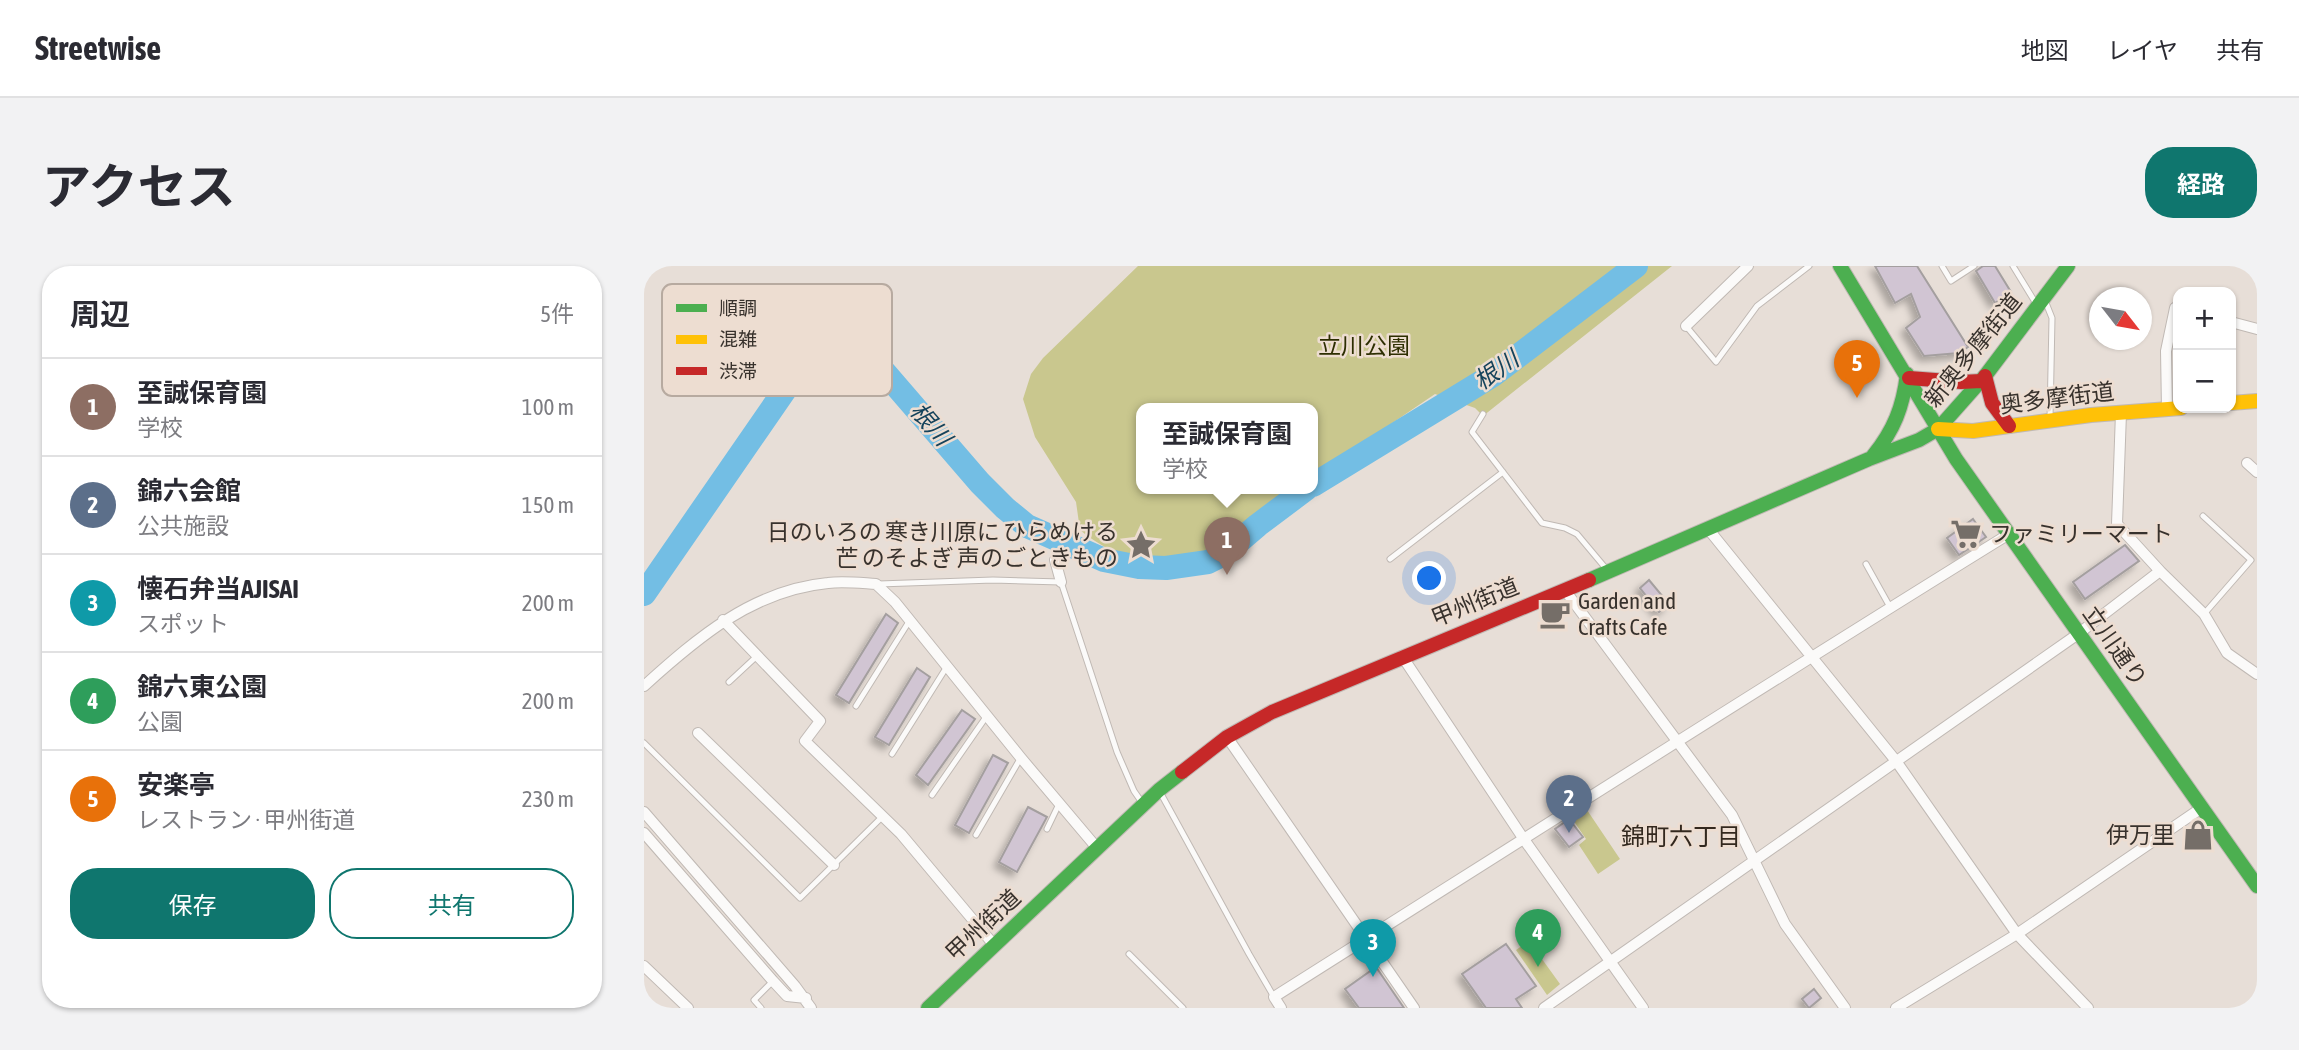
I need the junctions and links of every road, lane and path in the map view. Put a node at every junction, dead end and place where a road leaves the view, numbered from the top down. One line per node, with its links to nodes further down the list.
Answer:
1 (1748, 266): 11 (street)
2 (1809, 266): 11 (lane)
3 (1840, 266): 13 (main road)
4 (1941, 266): 5 (lane)
5 (1974, 266)
6 (2013, 266): 8 (lane)
7 (2068, 266): 8 (main road, 新奥多摩街道)
8 (2041, 302): 14 (main road, 新奥多摩街道); 21 (lane)
9 (2173, 318): 15 (street)
10 (2236, 323): 12 (street)
11 (1686, 326)
12 (2257, 329)
13 (1908, 376): 14 (main road); 23 (main road); 24 (main road)
14 (1983, 379): 22 (main road); 23 (main road, 新奥多摩街道)
15 (2173, 401)
16 (2257, 401): 17 (main road)
17 (2236, 403)
18 (2173, 408): 19 (main road, 奥多摩街道)
19 (2120, 413): 21 (main road, 奥多摩街道); 34 (street)
20 (1483, 414): 26 (lane)
21 (2049, 421): 22 (main road, 奥多摩街道)
22 (2010, 426): 23 (main road, 奥多摩街道)
23 (1938, 429): 24 (main road, 甲州街道); 30 (main road, 立川通り)
24 (1869, 459): 29 (main road, 甲州街道)
25 (2248, 463): 27 (street)
26 (1503, 472): 31 (lane); 35 (lane)
27 (2257, 472)
28 (2203, 516): 40 (lane)
29 (1709, 530): 35 (main road, 甲州街道); 46 (street)
30 (2009, 534): 39 (street); 43 (main road, 立川通り)
31 (1390, 559)
32 (1055, 560): 36 (street)
33 (1866, 564): 39 (lane)
34 (2160, 571): 40 (street); 43 (street)
35 (1608, 572): 38 (main road, 甲州街道)
36 (1061, 582): 37 (lane); 63 (lane)
37 (876, 584): 41 (street); 42 (street)
38 (1564, 589): 45 (main road, 甲州街道); 55 (street)
39 (1890, 607): 46 (street)
40 (2204, 614): 48 (street)
41 (723, 620): 44 (street); 50 (street)
42 (910, 620): 47 (street); 51 (lane)
43 (2078, 634): 59 (street); 64 (main road, 立川通り)
44 (757, 656): 49 (lane); 66 (street)
45 (1402, 656): 54 (main road, 甲州街道); 70 (street)
46 (1811, 658): 55 (street); 59 (street)
47 (947, 667): 52 (street); 57 (lane)
48 (2257, 674)
49 (729, 682)
50 (644, 686)
51 (856, 706)
52 (987, 716): 58 (street); 61 (lane)
53 (698, 733): 73 (street)
54 (1227, 737): 60 (main road, 甲州街道); 78 (street)
55 (1679, 742): 70 (street); 72 (street)
56 (644, 743): 73 (lane)
57 (892, 754)
58 (1021, 758): 62 (street); 68 (lane)
59 (1896, 761): 72 (street); 77 (street)
60 (1159, 790): 63 (main road, 甲州街道); 84 (lane)
61 (932, 794)
62 (1059, 804): 67 (lane); 71 (street)
63 (1143, 804): 71 (main road, 甲州街道)
64 (2203, 807): 74 (main road, 立川通り); 77 (street)
65 (644, 811): 75 (street)
66 (883, 816): 73 (lane); 79 (street)
67 (1047, 829)
68 (976, 835)
69 (645, 836): 76 (street)
70 (1523, 838): 78 (street); 81 (street)
71 (1097, 848): 79 (main road, 甲州街道)
72 (1755, 862): 81 (street); 94 (street)
73 (834, 865)
74 (2256, 882)
75 (725, 906): 76 (street); 85 (street)
76 (716, 914): 83 (street)
77 (2017, 934): 95 (street); 96 (street)
78 (1366, 939): 84 (street); 91 (street)
79 (994, 945): 88 (main road, 甲州街道)
80 (1129, 954): 89 (lane)
81 (1611, 962): 92 (street); 93 (street)
82 (644, 966): 86 (street)
83 (773, 981): 85 (street); 87 (lane)
84 (1274, 997): 90 (street)
85 (809, 1003)
86 (688, 1008)
87 (761, 1008)
88 (928, 1008)
89 (1183, 1008)
90 (1282, 1008)
91 (1414, 1008)
92 (1544, 1008)
93 (1643, 1008)
94 (1845, 1008)
95 (1896, 1008)
96 (2088, 1008)

